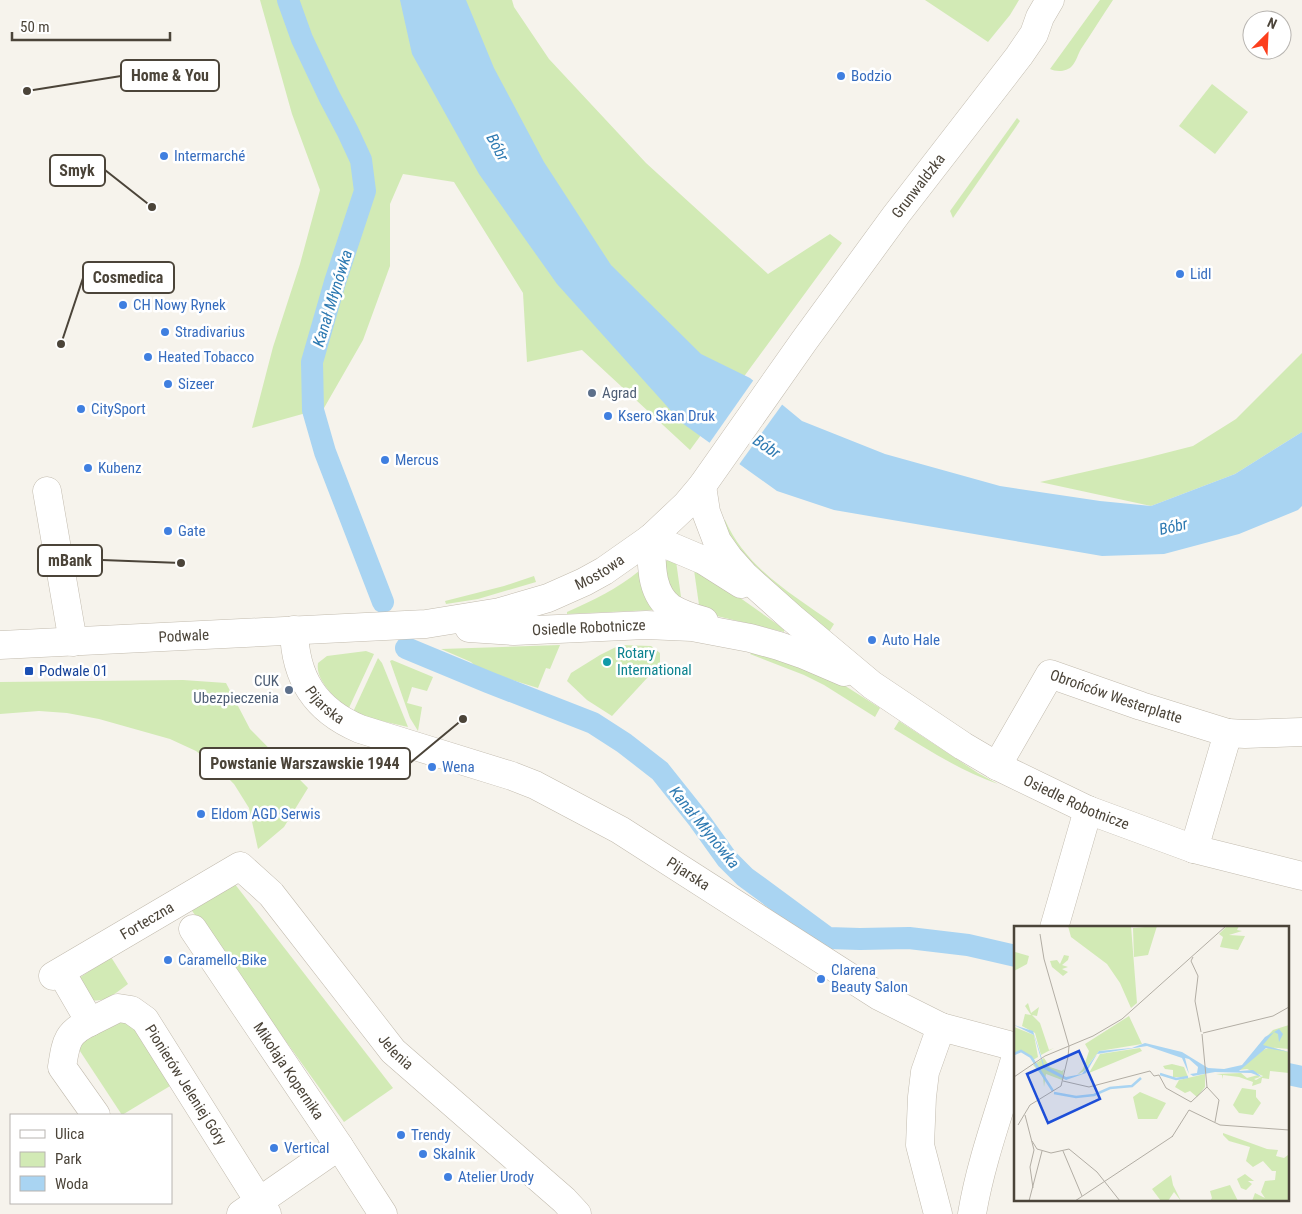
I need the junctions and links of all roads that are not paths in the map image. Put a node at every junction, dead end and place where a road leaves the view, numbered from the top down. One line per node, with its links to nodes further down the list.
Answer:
1 (1050, 0): 3 (street, Grunwaldzka)
2 (1070, 0): 3 (street, Grunwaldzka)
3 (1034, 34): 4 (street, Grunwaldzka)
4 (804, 341): 5 (street, Mostowa)
5 (708, 476): 7 (street, Mostowa); 8 (street, Osiedle Robotnicze)
6 (47, 491): 12 (street)
7 (651, 538): 8 (street, Osiedle Robotnicze); 9 (street, Mostowa); 11 (street, Osiedle Robotnicze)
8 (792, 618): 14 (street, Osiedle Robotnicze)
9 (426, 624): 10 (street, Mostowa); 11 (street, Osiedle Robotnicze)
10 (294, 630): 12 (street, Podwale); 25 (street, Pijarska)
11 (750, 638): 14 (street, Osiedle Robotnicze)
12 (73, 642): 13 (street, Podwale)
13 (0, 645)
14 (872, 685): 17 (street, Osiedle Robotnicze)
15 (1302, 732): 16 (street, Obrońców Westerplatte)
16 (1228, 733): 17 (street, Obrońców Westerplatte); 19 (street)
17 (997, 766): 18 (street, Osiedle Robotnicze)
18 (1088, 810): 19 (street, Osiedle Robotnicze); 22 (street)
19 (1194, 849): 21 (street, Osiedle Robotnicze)
20 (240, 866): 24 (street, Forteczna); 32 (street, Jelenia)
21 (1302, 876)
22 (1055, 926)
23 (193, 929): 29 (street, Mikołaja Kopernika)
24 (90, 1022): 28 (street, Pionierów Jeleniej Góry); 30 (street, Pionierów Jeleniej Góry)
25 (941, 1027): 26 (street, Pijarska); 33 (street)
26 (1014, 1046)
27 (1014, 1063): 34 (street)
28 (95, 1114)
29 (339, 1146): 30 (street, Pionierów Jeleniej Góry); 31 (street, Mikołaja Kopernika)
30 (256, 1210)
31 (383, 1214)
32 (577, 1214)
33 (938, 1214)
34 (972, 1214)

